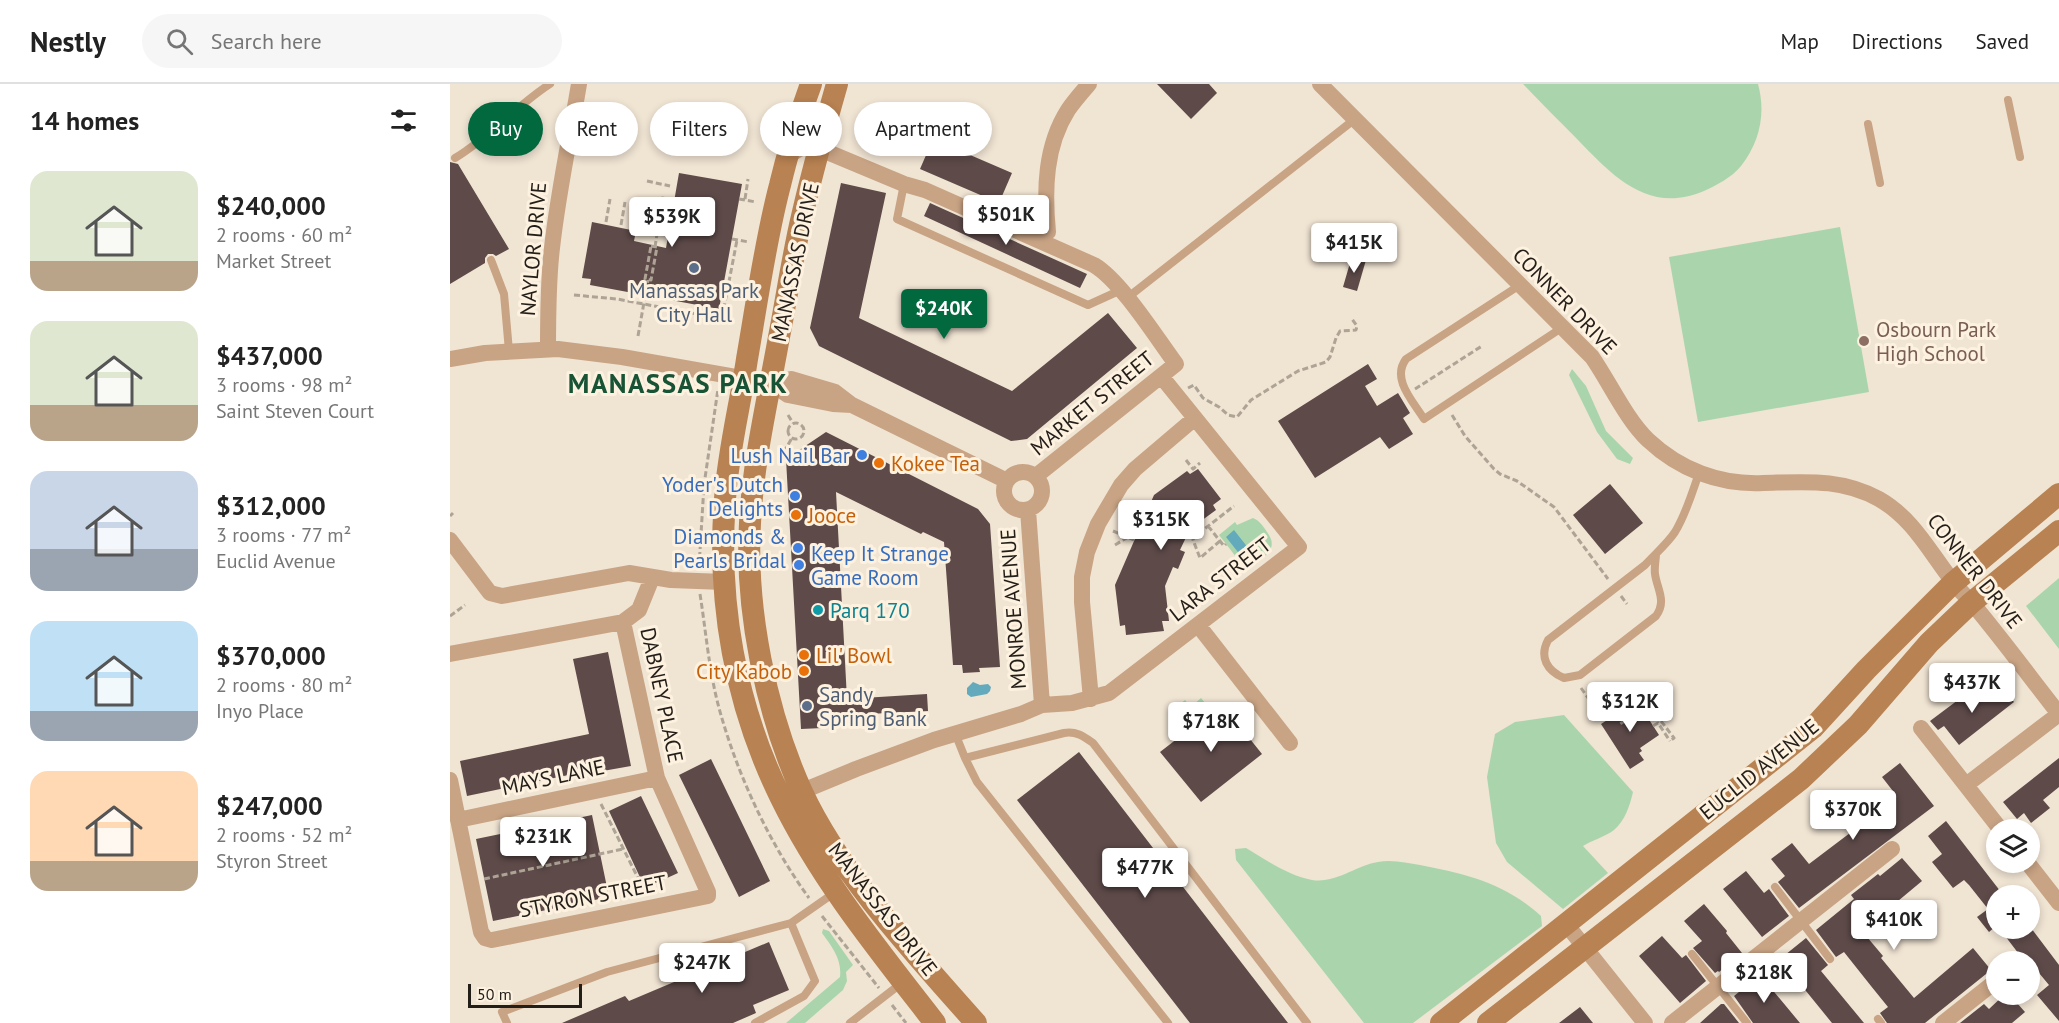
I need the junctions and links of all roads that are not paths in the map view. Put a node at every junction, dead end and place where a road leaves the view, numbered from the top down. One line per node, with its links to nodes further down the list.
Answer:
1 (550, 84): 16 (lane)
2 (579, 84): 24 (street, NAYLOR DRIVE)
3 (811, 84): 8 (main road, MANASSAS DRIVE)
4 (837, 84): 9 (main road, MANASSAS DRIVE)
5 (1089, 84): 19 (street)
6 (1320, 84): 10 (street, CONNER DRIVE)
7 (2008, 100): 15 (lane)
8 (805, 102)
9 (832, 102)
10 (1355, 119): 21 (street, CONNER DRIVE); 22 (lane)
11 (1868, 124): 17 (lane)
12 (788, 156): 28 (main road, MANASSAS DRIVE)
13 (818, 156): 29 (main road, MANASSAS DRIVE)
14 (839, 156): 18 (street)
15 (2020, 157)
16 (455, 158)
17 (1880, 183)
18 (904, 184): 22 (street); 22 (lane)
19 (1048, 232)
20 (491, 260): 25 (lane)
21 (1520, 285): 23 (street, CONNER DRIVE); 23 (lane)
22 (1124, 294): 27 (street, MARKET STREET)
23 (1563, 327): 31 (street, CONNER DRIVE)
24 (548, 349): 25 (street); 28 (street)
25 (508, 351): 26 (street)
26 (450, 359)
27 (1161, 376): 30 (street, LARA STREET); 32 (street, MARKET STREET)
28 (744, 378): 29 (street); 40 (main road, MANASSAS DRIVE)
29 (770, 383): 33 (street); 46 (main road, MANASSAS DRIVE)
30 (1195, 418): 44 (street, LARA STREET); 47 (street)
31 (1699, 473): 38 (lane); 41 (street, CONNER DRIVE)
32 (1036, 476): 33 (street); 35 (street)
33 (1007, 481): 35 (street)
34 (2059, 494): 41 (main road, EUCLID AVENUE)
35 (1028, 510): 48 (street, MONROE AVENUE)
36 (2059, 531): 42 (main road, EUCLID AVENUE)
37 (450, 540): 39 (street)
38 (1656, 554): 38 (lane)
39 (652, 578): 40 (street); 43 (street)
40 (724, 582): 46 (main road); 57 (main road, MANASSAS DRIVE)
41 (1953, 583): 42 (street, CONNER DRIVE); 68 (main road, EUCLID AVENUE)
42 (1971, 603): 49 (street, CONNER DRIVE); 69 (main road, EUCLID AVENUE)
43 (623, 622): 45 (street); 54 (street, DABNEY PLACE)
44 (1198, 625): 47 (street, LARA STREET); 52 (street)
45 (450, 654)
46 (761, 657): 57 (main road, MANASSAS DRIVE)
47 (1091, 699): 48 (street, LARA STREET)
48 (1042, 705): 51 (street, LARA STREET)
49 (2059, 714): 56 (street)
50 (1921, 728): 56 (street)
51 (955, 734): 53 (lane); 57 (street, LARA STREET)
52 (1290, 743)
53 (965, 758): 80 (lane); 81 (lane)
54 (657, 778): 59 (street, MAYS LANE); 64 (street, DABNEY PLACE)
55 (450, 780): 59 (street)
56 (1966, 785): 58 (street)
57 (792, 796): 63 (main road, MANASSAS DRIVE); 79 (main road, MANASSAS DRIVE)
58 (1992, 819)
59 (458, 820): 64 (street, STYRON STREET)
60 (1892, 849): 66 (street)
61 (2036, 873): 65 (street)
62 (1775, 887): 66 (lane)
63 (837, 891): 67 (lane); 72 (main road, MANASSAS DRIVE)
64 (708, 895)
65 (2059, 903)
66 (1801, 921): 71 (lane); 73 (street)
67 (791, 923): 75 (lane); 76 (lane)
68 (1566, 924): 69 (street); 82 (main road, EUCLID AVENUE)
69 (1585, 948): 83 (main road, EUCLID AVENUE); 84 (street)
70 (1692, 954): 73 (lane)
71 (1830, 959)
72 (903, 981): 77 (lane); 78 (main road, MANASSAS DRIVE)
73 (1718, 987): 85 (street); 86 (lane)
74 (1986, 989): 87 (street)
75 (507, 1023)
76 (755, 1023)
77 (850, 1023)
78 (935, 1023)
79 (976, 1023)
80 (1168, 1023)
81 (1307, 1023)
82 (1441, 1023)
83 (1488, 1023)
84 (1645, 1023)
85 (1672, 1023)
86 (1747, 1023)
87 (1943, 1023)

